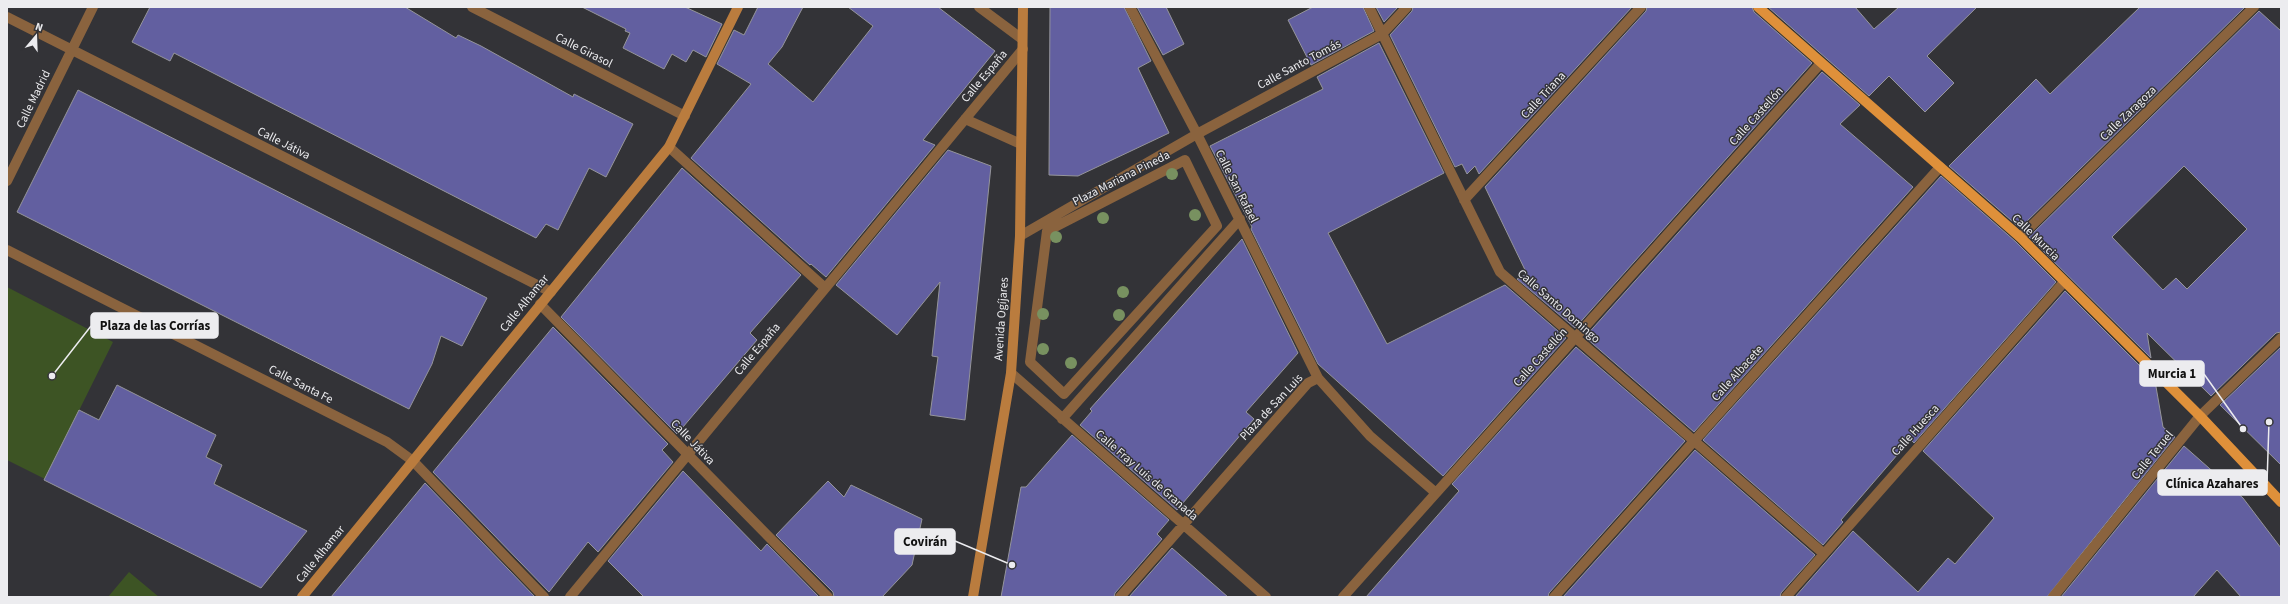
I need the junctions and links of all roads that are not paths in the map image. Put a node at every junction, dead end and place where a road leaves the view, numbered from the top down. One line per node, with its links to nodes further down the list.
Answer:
1 (93, 7): 15 (street, Calle Madrid)
2 (472, 7): 17 (street, Calle Girasol)
3 (738, 7): 17 (street, Calle Alhamar)
4 (979, 7): 14 (street)
5 (1023, 7): 14 (street, Avenida Ogíjares)
6 (1130, 7): 19 (street, Calle San Rafael)
7 (1369, 7): 13 (street, Calle Santo Domingo)
8 (1407, 7): 13 (street, Calle Santo Tomás)
9 (1641, 7): 24 (street, Calle Triana)
10 (1758, 7): 16 (main road, Calle Murcia)
11 (2254, 7): 27 (street, Calle Zaragoza)
12 (7, 17): 15 (street, Calle Játiva)
13 (1382, 34): 19 (street, Calle Santo Tomás); 24 (street, Calle Santo Domingo)
14 (1023, 44): 18 (street, Calle España); 20 (street, Avenida Ogíjares)
15 (72, 51): 23 (street, Calle Madrid); 31 (street, Calle Játiva)
16 (1821, 63): 22 (main road, Calle Murcia); 33 (street, Calle Castellón)
17 (685, 116): 21 (street, Calle Alhamar)
18 (966, 118): 20 (street, Calle España); 30 (street, Calle España)
19 (1197, 134): 25 (street, Calle San Rafael); 26 (street, Plaza Mariana Pineda)
20 (1021, 144): 26 (street, Avenida Ogíjares)
21 (669, 147): 30 (street); 31 (street, Calle Alhamar)
22 (1940, 167): 27 (main road, Calle Murcia); 40 (street, Calle Albacete)
23 (7, 181)
24 (1464, 200): 33 (street, Calle Santo Domingo)
25 (1240, 219): 36 (street, Calle San Rafael); 39 (street)
26 (1020, 236): 35 (street, Avenida Ogíjares)
27 (2020, 237): 29 (main road, Calle Murcia)
28 (7, 250): 42 (street, Calle Santa Fe)
29 (2064, 282): 38 (main road, Calle Murcia); 46 (street, Calle Huesca)
30 (824, 287): 41 (street, Calle España)
31 (550, 292): 32 (street, Calle Alhamar)
32 (540, 304): 41 (street, Calle Játiva); 42 (street, Calle Alhamar)
33 (1575, 337): 40 (street, Calle Santo Domingo); 43 (street, Calle Castellón)
34 (2281, 338): 38 (street, Calle Teruel)
35 (1011, 373): 39 (street, Calle Fray Luis de Granada); 51 (street, Avenida Ogíjares)
36 (1318, 378): 43 (street, Plaza de San Luis); 45 (street, Plaza de San Luis)
37 (1064, 394): 37 (street, Plaza Mariana Pineda)
38 (2200, 416): 44 (main road, Calle Murcia); 57 (street, Calle Teruel)
39 (1062, 419): 45 (street, Calle Fray Luis de Granada)
40 (1694, 441): 46 (street, Calle Santo Domingo); 55 (street, Calle Albacete)
41 (686, 455): 49 (street, Calle España); 50 (street, Calle Játiva)
42 (413, 461): 47 (street, Calle Alhamar); 48 (street, Calle Santa Fe)
43 (1436, 493): 54 (street, Calle Castellón)
44 (2281, 502)
45 (1183, 525): 52 (street, Plaza de San Luis); 53 (street, Calle Fray Luis de Granada)
46 (1823, 552): 56 (street, Calle Huesca)
47 (302, 597)
48 (544, 597)
49 (570, 597)
50 (828, 597)
51 (973, 597)
52 (1120, 597)
53 (1266, 597)
54 (1343, 597)
55 (1554, 597)
56 (1786, 597)
57 (2053, 597)

